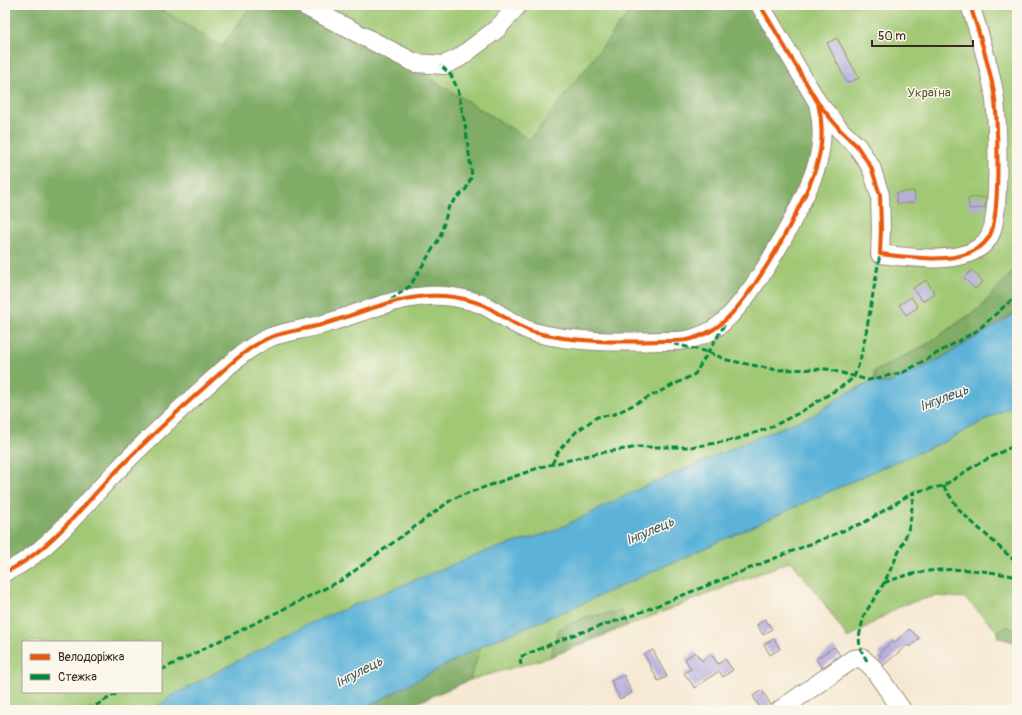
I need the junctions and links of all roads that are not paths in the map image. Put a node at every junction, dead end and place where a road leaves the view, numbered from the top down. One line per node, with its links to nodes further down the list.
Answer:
1 (303, 5): 2 (street)
2 (518, 5)
3 (760, 5): 5 (street)
4 (970, 5): 5 (street)
5 (818, 103): 6 (street)
6 (5, 572)
7 (780, 710): 8 (street)
8 (902, 710)

